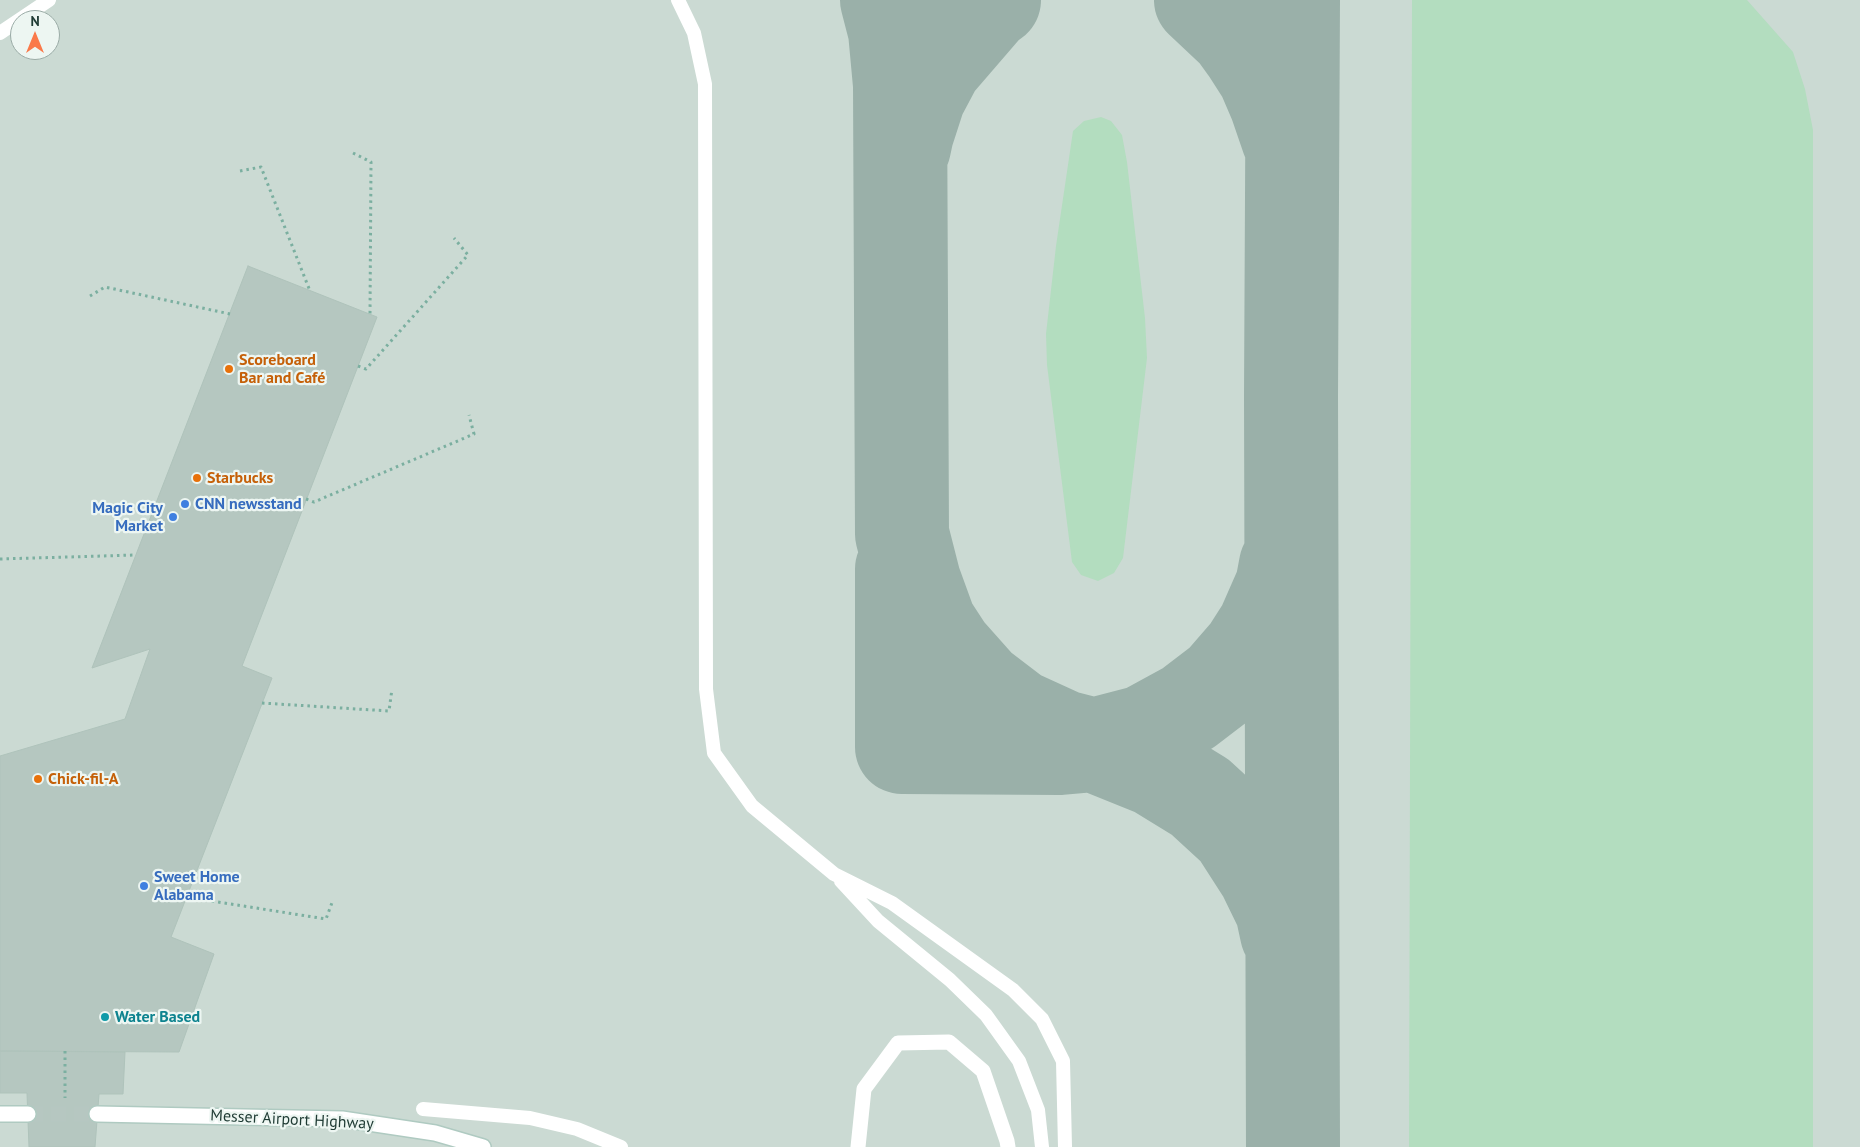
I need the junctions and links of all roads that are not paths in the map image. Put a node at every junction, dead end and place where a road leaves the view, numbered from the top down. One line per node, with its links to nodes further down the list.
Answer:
1 (49, 0): 3 (lane)
2 (678, 0): 4 (lane)
3 (0, 33)
4 (834, 874): 13 (lane); 14 (lane)
5 (423, 1110): 10 (lane)
6 (0, 1114): 7 (main road)
7 (28, 1114)
8 (98, 1114): 9 (main road, Messer Airport Highway)
9 (483, 1147)
10 (621, 1147)
11 (858, 1147): 12 (main road)
12 (1008, 1147)
13 (1042, 1147)
14 (1065, 1147)

